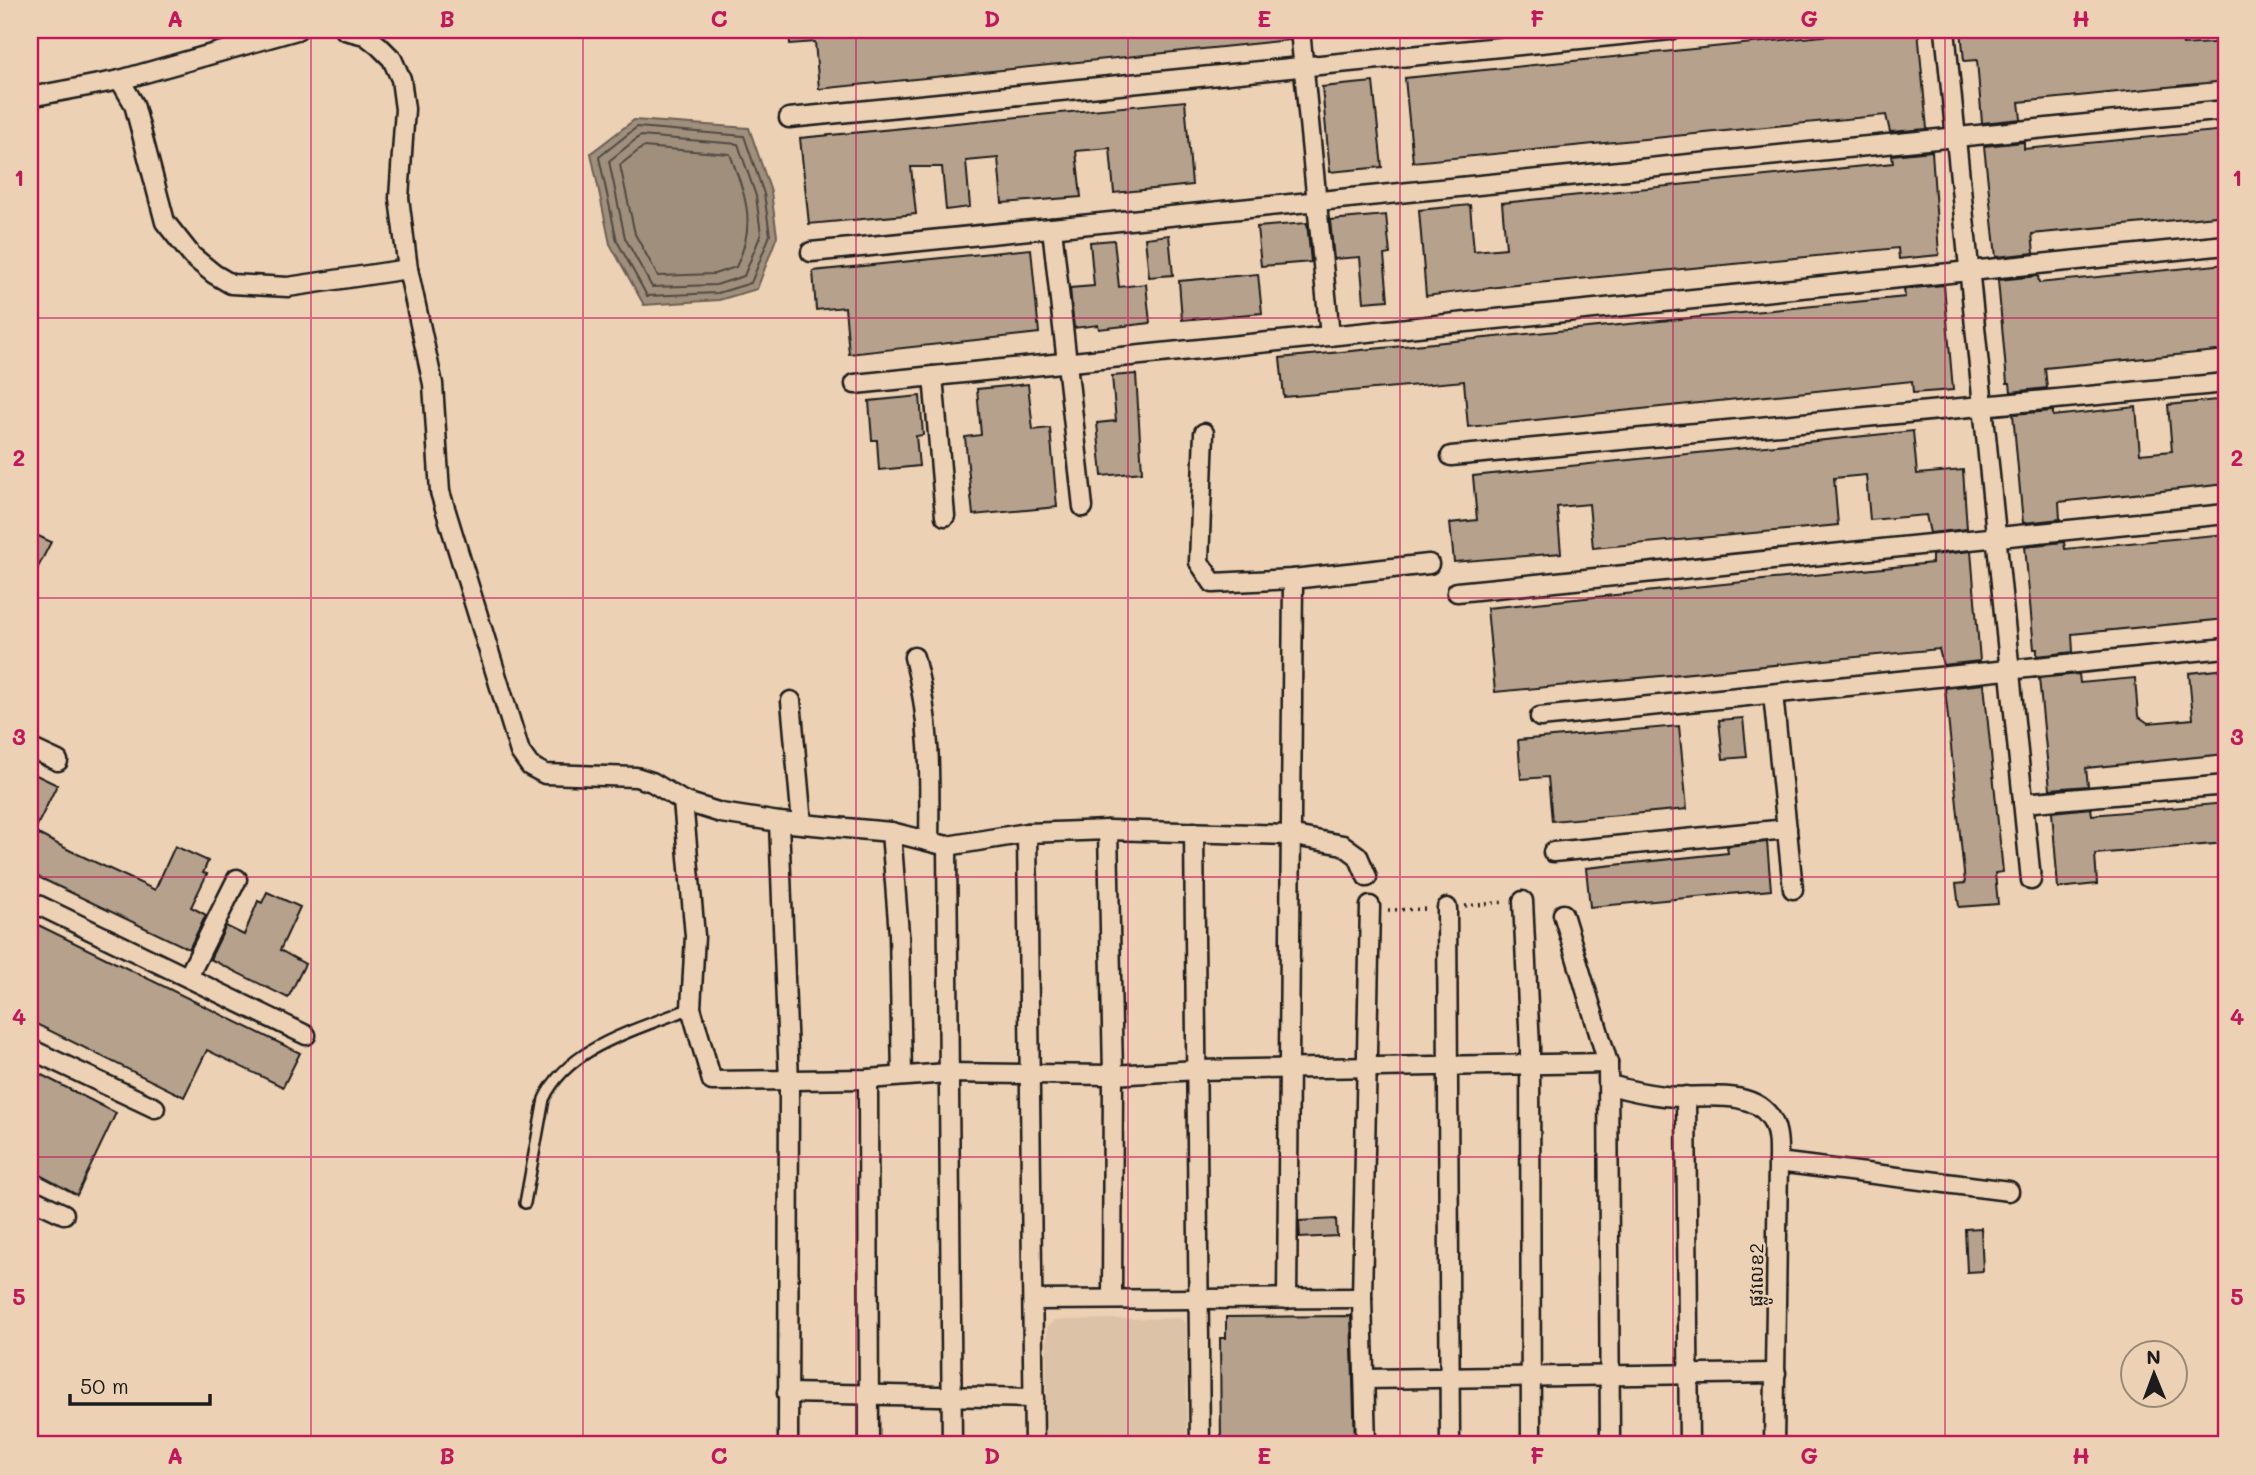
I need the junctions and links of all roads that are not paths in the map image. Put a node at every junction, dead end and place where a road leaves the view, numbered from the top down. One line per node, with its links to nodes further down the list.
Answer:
1 (291, 30): 7 (street)
2 (345, 30): 16 (street)
3 (1300, 30): 6 (street)
4 (1670, 30): 6 (street)
5 (1945, 30): 11 (street)
6 (1304, 66): 10 (street); 12 (street)
7 (120, 80): 8 (street); 16 (street)
8 (30, 97)
9 (2226, 110): 11 (street)
10 (789, 118)
11 (1955, 138): 12 (street); 17 (street)
12 (1318, 202): 13 (street); 18 (street)
13 (1052, 228): 15 (street); 19 (street)
14 (2226, 246): 17 (street)
15 (811, 252)
16 (408, 269): 42 (street)
17 (1969, 273): 18 (street); 23 (street)
18 (1330, 336): 19 (street)
19 (1067, 363): 20 (street); 26 (street)
20 (933, 376): 22 (street); 28 (street)
21 (2226, 383): 23 (street)
22 (855, 384)
23 (1983, 406): 25 (street); 29 (street)
24 (1204, 433): 31 (street)
25 (1451, 456)
26 (1083, 507)
27 (2226, 514): 29 (street)
28 (945, 516)
29 (1996, 537): 32 (street); 35 (street)
30 (1429, 564): 31 (street)
31 (1293, 579): 51 (street)
32 (1457, 592)
33 (2226, 648): 35 (street)
34 (914, 657): 52 (street)
35 (2010, 670): 36 (street); 43 (street)
36 (1773, 694): 38 (street); 46 (street)
37 (790, 701): 45 (street)
38 (1540, 717)
39 (30, 748): 40 (street)
40 (58, 761)
41 (2226, 785): 43 (street)
42 (683, 801): 44 (street); 65 (street)
43 (2023, 803): 57 (street)
44 (779, 822): 45 (street); 79 (street)
45 (802, 824): 48 (street)
46 (1787, 828): 54 (street); 58 (street)
47 (1108, 830): 49 (street); 50 (street); 76 (street)
48 (891, 832): 52 (street); 75 (street)
49 (1194, 832): 51 (street); 73 (street)
50 (1027, 833): 53 (street); 77 (street)
51 (1289, 835): 55 (street); 71 (street)
52 (929, 841): 53 (street)
53 (947, 846): 74 (street)
54 (1553, 852)
55 (1367, 877)
56 (237, 879): 64 (street)
57 (2031, 880)
58 (1793, 889)
59 (30, 901): 64 (street)
60 (1523, 901): 70 (street)
61 (1370, 906): 72 (street)
62 (1447, 908): 69 (street)
63 (1563, 914): 68 (street)
64 (188, 977): 66 (street)
65 (691, 1008): 79 (street); 86 (lane)
66 (306, 1035)
67 (30, 1049): 82 (street)
68 (1608, 1063): 70 (street); 80 (street)
69 (1448, 1065): 70 (street); 72 (street); 97 (street)
70 (1530, 1066): 95 (street)
71 (1286, 1068): 72 (street); 73 (street); 90 (street)
72 (1366, 1068): 89 (street)
73 (1197, 1070): 76 (street); 92 (street)
74 (947, 1073): 75 (street); 77 (street); 101 (street)
75 (902, 1075): 78 (street)
76 (1113, 1075): 77 (street); 88 (street)
77 (1030, 1076): 91 (street)
78 (868, 1079): 79 (street); 100 (street)
79 (789, 1082): 99 (street)
80 (1610, 1085): 81 (street); 96 (street)
81 (1686, 1096): 83 (street, ផ្លូវលេខ2); 94 (street)
82 (155, 1108)
83 (1778, 1163): 84 (street); 93 (street, ផ្លូវលេខ2)
84 (2009, 1191)
85 (30, 1198): 87 (street)
86 (525, 1203)
87 (64, 1214)
88 (1112, 1298): 91 (street); 92 (street)
89 (1362, 1298): 90 (street); 98 (street)
90 (1287, 1299): 92 (street)
91 (1034, 1300): 102 (street)
92 (1201, 1300): 107 (street)
93 (1776, 1373): 94 (street); 113 (street, ផ្លូវលេខ2)
94 (1688, 1375): 96 (street); 112 (street)
95 (1531, 1376): 96 (street); 97 (street); 110 (street)
96 (1609, 1376): 111 (street)
97 (1450, 1378): 98 (street); 109 (street)
98 (1366, 1379): 108 (street)
99 (787, 1393): 100 (street); 103 (street)
100 (868, 1395): 101 (street); 104 (street)
101 (951, 1397): 102 (street); 105 (street)
102 (1034, 1398): 106 (street)
103 (788, 1445)
104 (869, 1445)
105 (952, 1445)
106 (1034, 1445)
107 (1200, 1445)
108 (1366, 1445)
109 (1450, 1445)
110 (1531, 1445)
111 (1610, 1445)
112 (1689, 1445)
113 (1774, 1445)

